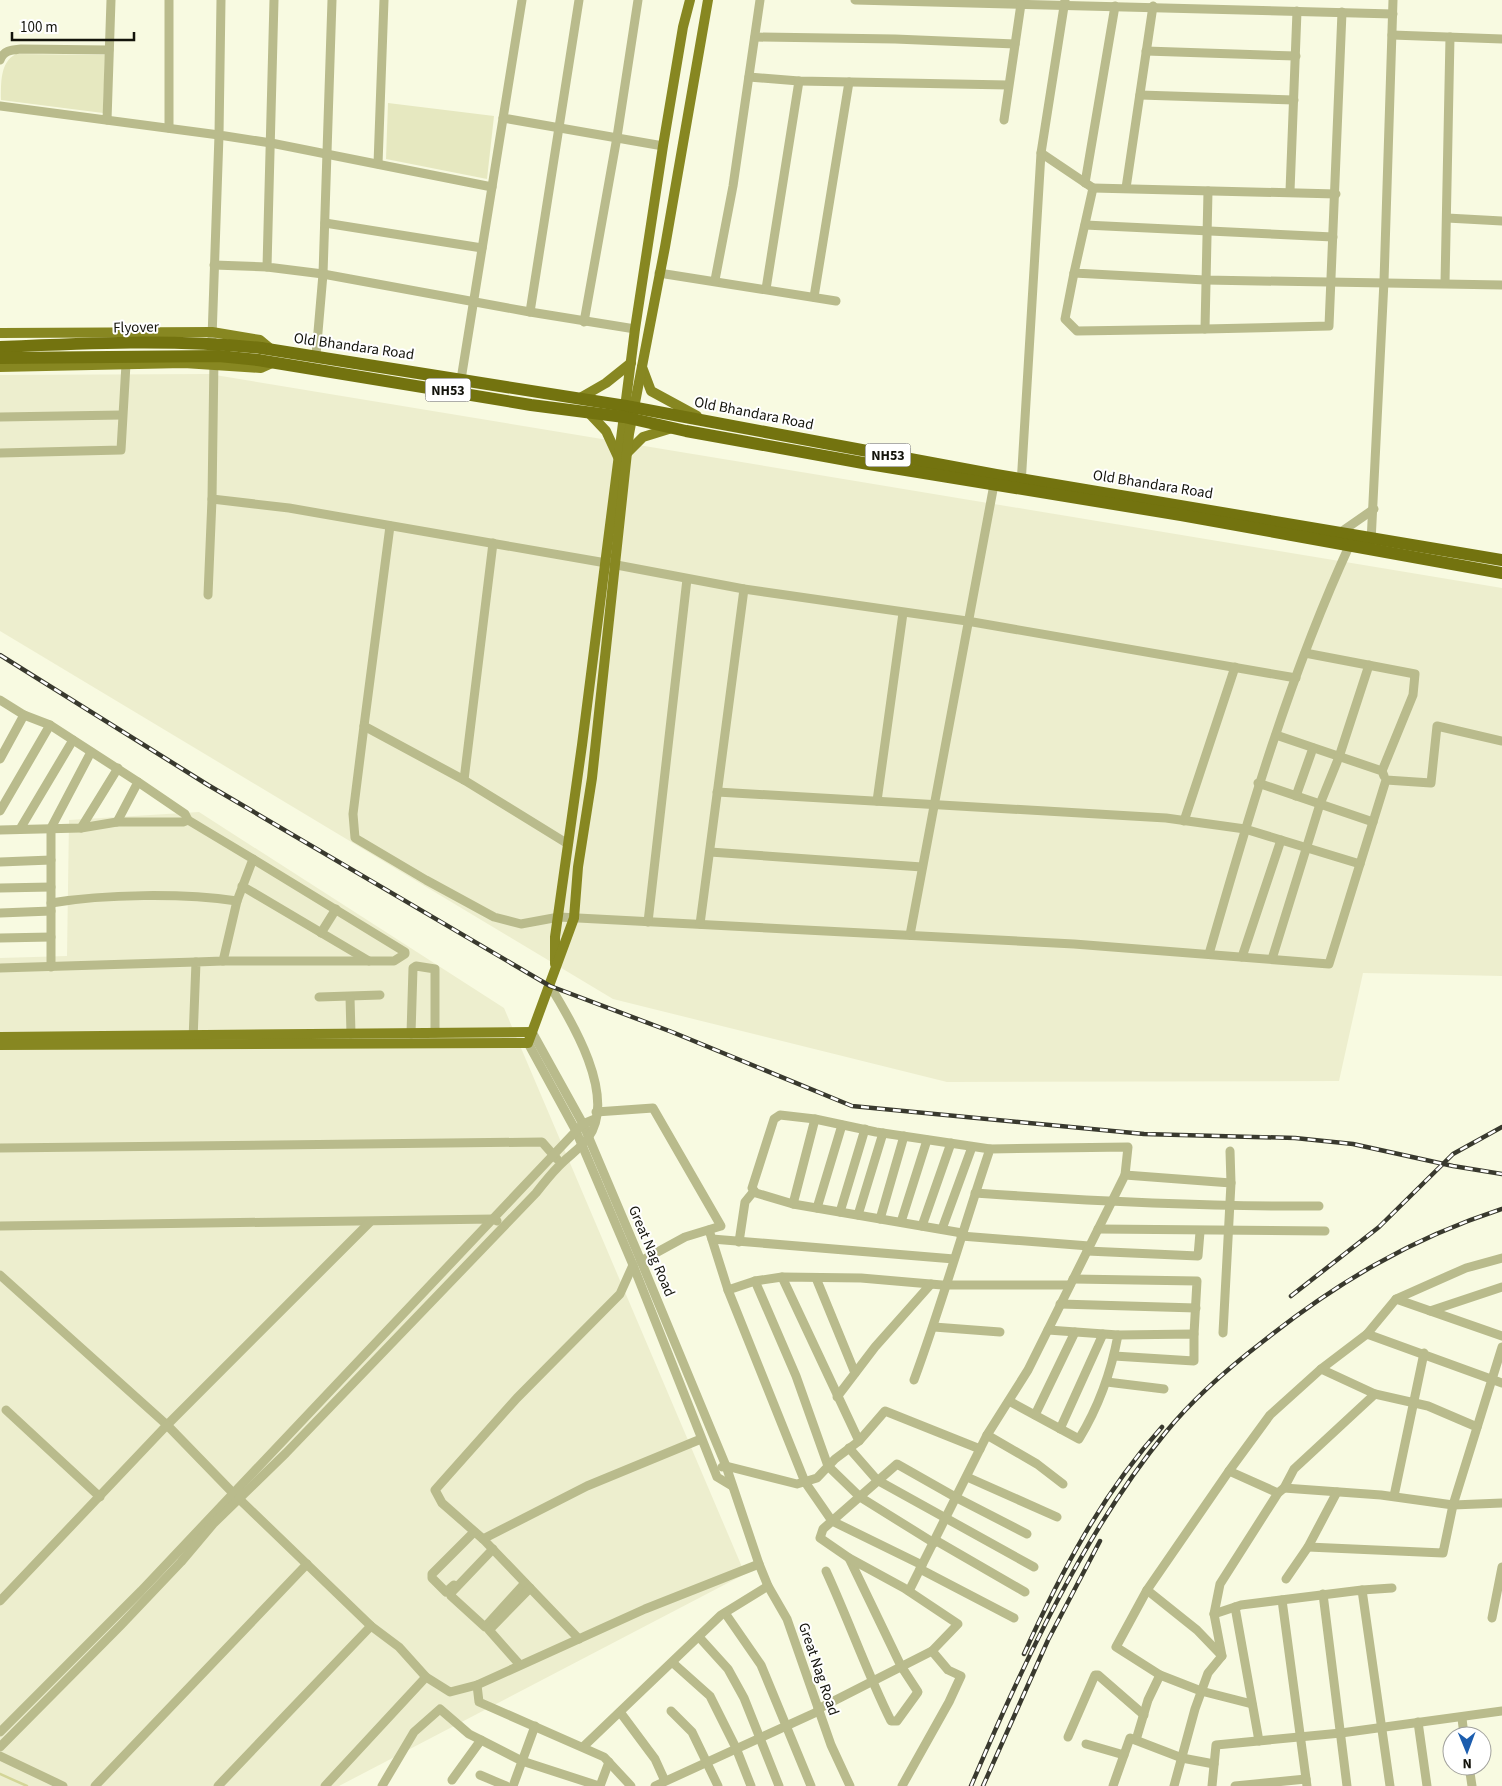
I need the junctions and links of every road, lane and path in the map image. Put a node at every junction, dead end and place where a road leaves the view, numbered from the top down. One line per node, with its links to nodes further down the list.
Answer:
1 (112, 0): 27 (street)
2 (169, 0): 41 (street)
3 (220, 0): 43 (street)
4 (274, 0): 45 (street)
5 (332, 0): 48 (street)
6 (384, 0): 49 (street)
7 (522, 0): 38 (street)
8 (579, 0): 42 (street)
9 (638, 0): 44 (street)
10 (690, 0): 46 (main road)
11 (708, 0): 65 (main road)
12 (760, 0): 24 (street)
13 (855, 0): 16 (street)
14 (1393, 0): 21 (street)
15 (1065, 2): 16 (street); 17 (street); 47 (street)
16 (1021, 4): 26 (street)
17 (1114, 6): 18 (street); 50 (street)
18 (1153, 6): 19 (street); 28 (street)
19 (1297, 11): 20 (street); 29 (street)
20 (1342, 12): 21 (street); 55 (street)
21 (1393, 14): 22 (street)
22 (1392, 35): 23 (street); 70 (street)
23 (1450, 37): 25 (street); 56 (street)
24 (755, 38): 26 (street); 31 (street)
25 (1502, 39)
26 (1015, 44): 34 (street)
27 (109, 50): 30 (street); 39 (street)
28 (1146, 51): 29 (street); 35 (street)
29 (1296, 56): 36 (street)
30 (0, 60)
31 (749, 77): 32 (street); 68 (street)
32 (799, 81): 33 (street); 74 (street)
33 (849, 82): 34 (street); 75 (street)
34 (1008, 85): 40 (street)
35 (1140, 95): 36 (street); 52 (street)
36 (1294, 100): 54 (street)
37 (0, 106): 39 (street)
38 (503, 118): 42 (street); 51 (street)
39 (107, 120): 41 (street)
40 (1004, 120)
41 (168, 128): 43 (street)
42 (559, 128): 44 (street); 78 (street)
43 (219, 135): 45 (street); 63 (street)
44 (617, 137): 46 (street); 79 (street)
45 (271, 142): 48 (street); 64 (street)
46 (663, 146): 80 (main road)
47 (1041, 153): 50 (street); 105 (street)
48 (326, 154): 49 (street); 58 (street)
49 (378, 164): 51 (street)
50 (1089, 186): 52 (street); 59 (street)
51 (492, 187): 62 (street)
52 (1126, 188): 53 (street)
53 (1208, 191): 54 (street); 60 (street)
54 (1290, 191): 55 (street)
55 (1336, 194): 61 (street)
56 (1447, 218): 57 (street); 72 (street)
57 (1502, 220)
58 (325, 223): 62 (street); 67 (street)
59 (1085, 225): 60 (street); 66 (street)
60 (1207, 230): 61 (street); 69 (street)
61 (1334, 237): 71 (street)
62 (482, 248): 77 (street)
63 (214, 265): 64 (street); 82 (street)
64 (267, 267): 67 (street)
65 (660, 273): 68 (street); 91 (main road)
66 (1074, 273): 69 (street); 81 (street)
67 (323, 274): 77 (street); 85 (street)
68 (715, 280): 74 (street)
69 (1206, 280): 71 (street); 81 (street)
70 (1384, 281): 71 (street); 72 (street); 107 (street)
71 (1332, 282): 81 (street)
72 (1445, 283): 73 (street)
73 (1502, 284)
74 (766, 289): 75 (street)
75 (814, 297): 76 (street)
76 (836, 301)
77 (474, 303): 78 (street); 93 (street)
78 (530, 312): 79 (street)
79 (584, 322): 80 (street)
80 (635, 329): 88 (main road)
81 (1205, 329)
82 (212, 332): 83 (main road, Old Bhandara Road / NH53); 86 (main road, Old Bhandara Road / NH53); 90 (street)
83 (0, 333)
84 (0, 347): 86 (highway, Flyover, bridge)
85 (316, 355): 86 (highway, Old Bhandara Road / NH53); 93 (highway, Old Bhandara Road / NH53)
86 (266, 356): 87 (highway, Flyover / NH53, bridge); 90 (main road, NH53); 93 (highway, NH53)
87 (0, 358)
88 (631, 363): 94 (main road); 95 (main road)
89 (126, 364): 90 (main road, NH53); 92 (main road, NH53); 97 (street)
90 (214, 364): 106 (street)
91 (642, 366): 95 (main road); 99 (main road)
92 (0, 367)
93 (460, 386): 94 (highway, Old Bhandara Road / NH53); 96 (highway, NH53)
94 (580, 398): 95 (highway, Old Bhandara Road / NH53)
95 (628, 412): 96 (highway, NH53); 99 (highway, Old Bhandara Road / NH53); 100 (highway, NH53); 103 (main road)
96 (589, 413): 103 (main road)
97 (122, 415): 98 (street); 102 (street)
98 (0, 417)
99 (707, 421): 101 (highway, Old Bhandara Road / NH53)
100 (672, 428): 101 (highway, NH53); 103 (main road)
101 (782, 441): 104 (highway, Old Bhandara Road / NH53)
102 (0, 453)
103 (623, 456): 114 (main road)
104 (995, 480): 105 (highway, Old Bhandara Road / NH53); 120 (street)
105 (1021, 484): 109 (highway, Old Bhandara Road / NH53); 110 (highway, NH53)
106 (212, 499): 108 (street); 118 (street)
107 (1374, 510): 109 (street); 112 (street)
108 (390, 526): 111 (street); 128 (street)
109 (1341, 532): 110 (highway, Old Bhandara Road / NH53)
110 (1352, 540): 112 (highway, Old Bhandara Road / NH53); 121 (street)
111 (493, 543): 114 (street); 138 (street)
112 (1371, 544): 113 (highway, Old Bhandara Road / NH53); 115 (highway, NH53)
113 (1502, 560)
114 (611, 564): 116 (street); 157 (main road); 173 (main road)
115 (1502, 573)
116 (687, 579): 117 (street); 174 (street)
117 (744, 590): 119 (street); 141 (street)
118 (208, 595)
119 (903, 613): 120 (street); 143 (street)
120 (967, 621): 123 (street); 144 (street)
121 (1305, 653): 122 (street); 124 (street)
122 (1369, 665): 134 (street); 137 (street)
123 (1235, 667): 124 (street); 148 (street)
124 (1296, 678): 129 (street)
125 (1, 701): 126 (street)
126 (24, 715): 127 (street); 135 (street)
127 (50, 725): 130 (street); 146 (street)
128 (364, 726): 138 (street); 172 (street)
129 (1276, 735): 132 (street); 140 (street)
130 (73, 740): 133 (street); 153 (street)
131 (1502, 741): 137 (street)
132 (1313, 748): 134 (street); 142 (street)
133 (92, 752): 136 (street); 151 (street)
134 (1339, 757): 137 (street); 145 (street)
135 (0, 759)
136 (118, 768): 139 (street); 152 (street)
137 (1384, 776): 150 (street)
138 (464, 780): 157 (street)
139 (138, 782): 147 (street); 149 (street)
140 (1258, 783): 142 (street); 154 (street)
141 (718, 792): 143 (street); 159 (street)
142 (1296, 796): 145 (street)
143 (877, 801): 144 (street)
144 (933, 804): 148 (street); 164 (street)
145 (1320, 804): 150 (street); 158 (street)
146 (0, 812)
147 (188, 820): 149 (street); 160 (street)
148 (1184, 821): 154 (street)
149 (117, 822): 152 (street)
150 (1373, 822): 163 (street)
151 (51, 828): 152 (street); 153 (street); 161 (street)
152 (81, 828)
153 (20, 829): 155 (street)
154 (1245, 829): 156 (street); 180 (street)
155 (0, 830)
156 (1281, 840): 158 (street); 181 (street)
157 (568, 844): 172 (main road)
158 (1307, 848): 163 (street); 182 (street)
159 (710, 852): 164 (street); 175 (street)
160 (252, 859): 165 (street); 170 (street)
161 (51, 860): 162 (street); 166 (street)
162 (0, 862)
163 (1360, 864): 182 (street)
164 (922, 866): 177 (street)
165 (242, 886): 168 (street); 176 (street)
166 (51, 887): 167 (street); 169 (street)
167 (0, 888)
168 (237, 901): 169 (street); 183 (street)
169 (51, 907): 171 (street); 178 (street)
170 (336, 910): 176 (street); 185 (street)
171 (0, 913)
172 (559, 917): 173 (street); 188 (main road)
173 (574, 918): 174 (street); 188 (main road)
174 (648, 922): 175 (street)
175 (700, 924): 177 (street)
176 (321, 933): 185 (street)
177 (910, 935): 180 (street)
178 (51, 937): 179 (street); 186 (street)
179 (0, 938)
180 (1209, 954): 181 (street)
181 (1242, 957): 182 (street)
182 (1272, 959)
183 (223, 961): 184 (street); 185 (street)
184 (196, 962): 186 (street); 198 (street)
185 (370, 962)
186 (51, 967): 187 (street)
187 (0, 968)
188 (555, 969): 189 (main road)
189 (550, 986): 193 (main road); 201 (street)
190 (380, 995): 192 (street)
191 (319, 997): 192 (street)
192 (350, 997): 195 (street)
193 (532, 1032): 194 (main road); 199 (main road); 204 (street, Great Nag Road)
194 (435, 1033): 196 (main road); 196 (street)
195 (351, 1034): 196 (main road); 198 (main road)
196 (411, 1034)
197 (0, 1037): 198 (main road)
198 (193, 1040): 199 (main road); 200 (main road)
199 (528, 1043): 204 (street)
200 (0, 1045)
201 (596, 1116): 204 (street); 208 (street); 237 (street)
202 (815, 1118): 203 (street); 219 (street); 222 (street)
203 (842, 1124): 205 (street); 225 (street)
204 (580, 1127): 208 (street, Great Nag Road); 215 (street)
205 (865, 1129): 206 (street); 226 (street)
206 (883, 1133): 207 (street); 227 (street)
207 (904, 1136): 209 (street); 229 (street)
208 (585, 1140): 216 (street); 247 (street, Great Nag Road)
209 (927, 1140): 210 (street); 231 (street)
210 (951, 1143): 211 (street); 234 (street)
211 (972, 1147): 213 (street); 235 (street)
212 (0, 1148): 215 (street)
213 (990, 1149): 217 (street); 220 (street)
214 (1230, 1151): 218 (street)
215 (554, 1154): 216 (street); 228 (street)
216 (561, 1164): 233 (street)
217 (1125, 1175): 218 (street); 221 (street)
218 (1231, 1183): 223 (street)
219 (754, 1191): 222 (street); 243 (street)
220 (976, 1193): 221 (street); 241 (street)
221 (1111, 1202): 223 (street); 236 (street)
222 (793, 1204): 225 (street)
223 (1230, 1206): 224 (street); 238 (street)
224 (1319, 1206)
225 (817, 1208): 226 (street)
226 (840, 1212): 227 (street)
227 (858, 1215): 229 (street)
228 (494, 1219): 230 (street); 233 (street); 306 (street)
229 (880, 1219): 231 (street)
230 (370, 1222): 232 (street); 287 (street)
231 (901, 1222): 234 (street)
232 (0, 1226)
233 (504, 1226): 306 (street)
234 (922, 1226): 235 (street)
235 (942, 1229): 241 (street)
236 (1098, 1229): 240 (street); 244 (street)
237 (709, 1230): 242 (street); 247 (street)
238 (1228, 1231): 239 (street); 240 (street); 265 (street)
239 (1325, 1231)
240 (1200, 1232): 244 (street)
241 (962, 1235): 244 (street); 246 (street)
242 (712, 1240): 243 (street); 256 (street)
243 (739, 1242): 246 (street)
244 (1088, 1248): 252 (street)
245 (1502, 1258): 257 (street)
246 (954, 1259): 254 (street)
247 (637, 1263): 291 (street); 295 (street, Great Nag Road); 316 (street)
248 (0, 1275): 287 (street)
249 (782, 1277): 250 (street); 251 (street); 282 (street)
250 (816, 1278): 253 (street); 275 (street)
251 (755, 1281): 256 (street); 296 (street)
252 (1071, 1282): 254 (street); 258 (street); 259 (street)
253 (931, 1284): 254 (street); 275 (street)
254 (945, 1285): 261 (street)
255 (1502, 1287): 260 (street)
256 (728, 1290): 301 (street)
257 (1396, 1299): 260 (street); 268 (street)
258 (1060, 1304): 259 (street); 262 (street)
259 (1196, 1308): 267 (street)
260 (1430, 1311): 270 (street)
261 (934, 1327): 263 (street); 276 (street)
262 (1048, 1330): 264 (street); 283 (street)
263 (1000, 1332)
264 (1075, 1332): 266 (street); 286 (street)
265 (1223, 1333)
266 (1104, 1334): 269 (street); 289 (street)
267 (1194, 1334): 269 (street); 273 (street)
268 (1367, 1334): 272 (street); 274 (street)
269 (1118, 1335): 273 (street)
270 (1502, 1336)
271 (1502, 1347): 277 (street)
272 (1424, 1353): 277 (street); 284 (street)
273 (1114, 1356): 278 (street)
274 (1321, 1369): 281 (street); 298 (street)
275 (855, 1373): 282 (street)
276 (914, 1380)
277 (1492, 1380): 279 (street); 288 (street)
278 (1107, 1382): 280 (street); 289 (street)
279 (1502, 1383)
280 (1164, 1388)
281 (1375, 1394): 284 (street); 304 (street)
282 (837, 1397): 292 (street)
283 (1009, 1401): 286 (street); 290 (street)
284 (1413, 1403): 288 (street); 308 (street)
285 (6, 1410): 309 (street)
286 (1035, 1415): 289 (street)
287 (166, 1425): 306 (street); 309 (street)
288 (1477, 1427): 312 (street)
289 (1060, 1429)
290 (987, 1435): 294 (street); 302 (street)
291 (701, 1439): 297 (street); 318 (street)
292 (860, 1441): 293 (street); 294 (street)
293 (849, 1448): 296 (street); 300 (street)
294 (980, 1449): 299 (street)
295 (726, 1466): 297 (street); 301 (street); 303 (street, Great Nag Road)
296 (828, 1466): 301 (street); 307 (street)
297 (714, 1470): 303 (street)
298 (1229, 1471): 304 (street); 333 (street)
299 (967, 1477): 310 (street); 313 (street)
300 (877, 1480): 307 (street); 310 (street); 314 (street)
301 (805, 1482): 315 (street)
302 (1063, 1484)
303 (732, 1486): 324 (street, Great Nag Road)
304 (1281, 1490): 305 (street); 342 (street)
305 (1337, 1492): 308 (street); 320 (street)
306 (236, 1495): 323 (street); 370 (street); 379 (street)
307 (860, 1496): 315 (street); 319 (street)
308 (1394, 1496): 312 (street)
309 (100, 1497): 339 (street)
310 (957, 1498): 314 (street); 317 (street)
311 (1502, 1503): 312 (street)
312 (1453, 1505): 320 (street)
313 (1056, 1517)
314 (946, 1519): 319 (street); 326 (street)
315 (832, 1522): 322 (street); 325 (street)
316 (474, 1532): 318 (street); 321 (street)
317 (1027, 1534)
318 (483, 1539): 321 (street)
319 (934, 1541): 325 (street); 336 (street)
320 (1308, 1547): 329 (street)
321 (491, 1548): 330 (street); 330 (street)
322 (849, 1558): 335 (street); 352 (street)
323 (307, 1564): 345 (street); 395 (street)
324 (759, 1564): 331 (street, Great Nag Road); 347 (street)
325 (921, 1567): 335 (street); 343 (street)
326 (1034, 1567)
327 (1502, 1567): 344 (street)
328 (826, 1572): 355 (street)
329 (1286, 1579)
330 (528, 1586): 347 (street); 351 (street)
331 (768, 1586): 341 (street); 359 (street, Great Nag Road)
332 (1392, 1588): 334 (street)
333 (1147, 1590): 349 (street); 353 (street)
334 (1362, 1590): 337 (street); 369 (street)
335 (909, 1591): 348 (street)
336 (1025, 1592)
337 (1323, 1594): 338 (street); 371 (street)
338 (1282, 1600): 340 (street); 374 (street)
339 (0, 1601)
340 (1235, 1607): 342 (street); 358 (street)
341 (725, 1613): 346 (street); 366 (street)
342 (1214, 1614): 349 (street)
343 (1014, 1618)
344 (1492, 1618)
345 (371, 1626): 354 (street); 396 (street)
346 (699, 1637): 350 (street); 372 (street)
347 (579, 1639): 351 (street)
348 (932, 1651): 352 (street); 409 (street)
349 (1222, 1656): 357 (street)
350 (672, 1663): 362 (street); 381 (street)
351 (520, 1665): 356 (street)
352 (901, 1666): 355 (street); 355 (street)
353 (1160, 1675): 357 (street); 363 (street)
354 (426, 1677): 356 (street); 397 (street)
355 (871, 1682): 359 (street)
356 (477, 1685): 367 (street)
357 (1201, 1691): 358 (street); 384 (street)
358 (1252, 1704): 377 (street)
359 (819, 1710): 366 (street); 408 (street, Great Nag Road)
360 (672, 1711): 387 (street)
361 (1502, 1711): 364 (street)
362 (620, 1712): 380 (street); 391 (street)
363 (1144, 1715): 373 (street); 376 (street)
364 (1462, 1718): 365 (street); 368 (street)
365 (1418, 1722): 369 (street); 416 (street)
366 (787, 1725): 372 (street); 407 (street)
367 (535, 1726): 380 (street); 385 (street)
368 (1463, 1726)
369 (1382, 1727): 371 (street); 415 (street)
370 (0, 1732)
371 (1341, 1733): 374 (street); 414 (street)
372 (761, 1736): 381 (street); 406 (street)
373 (1068, 1737)
374 (1301, 1737): 377 (street); 392 (street)
375 (481, 1740): 385 (street); 390 (street); 398 (street)
376 (1136, 1740): 382 (street); 384 (street)
377 (1259, 1741): 388 (street)
378 (1086, 1744): 382 (street)
379 (0, 1746)
380 (584, 1746): 386 (street)
381 (736, 1748): 387 (street); 405 (street)
382 (1124, 1755): 410 (street)
383 (0, 1756): 394 (street)
384 (1182, 1758): 388 (street); 411 (street)
385 (522, 1761): 393 (street); 400 (street)
386 (609, 1762): 401 (street); 402 (street)
387 (707, 1762): 391 (street); 404 (street)
388 (1214, 1764): 412 (street)
389 (480, 1775): 399 (street)
390 (452, 1780)
391 (665, 1781): 403 (street)
392 (1306, 1782): 413 (street)
393 (578, 1783): 401 (street)
394 (63, 1786)
395 (95, 1786)
396 (218, 1786)
397 (325, 1786)
398 (382, 1786)
399 (506, 1786)
400 (513, 1786)
401 (600, 1786)
402 (631, 1786)
403 (655, 1786)
404 (718, 1786)
405 (751, 1786)
406 (779, 1786)
407 (812, 1786)
408 (850, 1786)
409 (902, 1786)
410 (1113, 1786)
411 (1174, 1786)
412 (1212, 1786)
413 (1235, 1786)
414 (1347, 1786)
415 (1390, 1786)
416 (1427, 1786)

